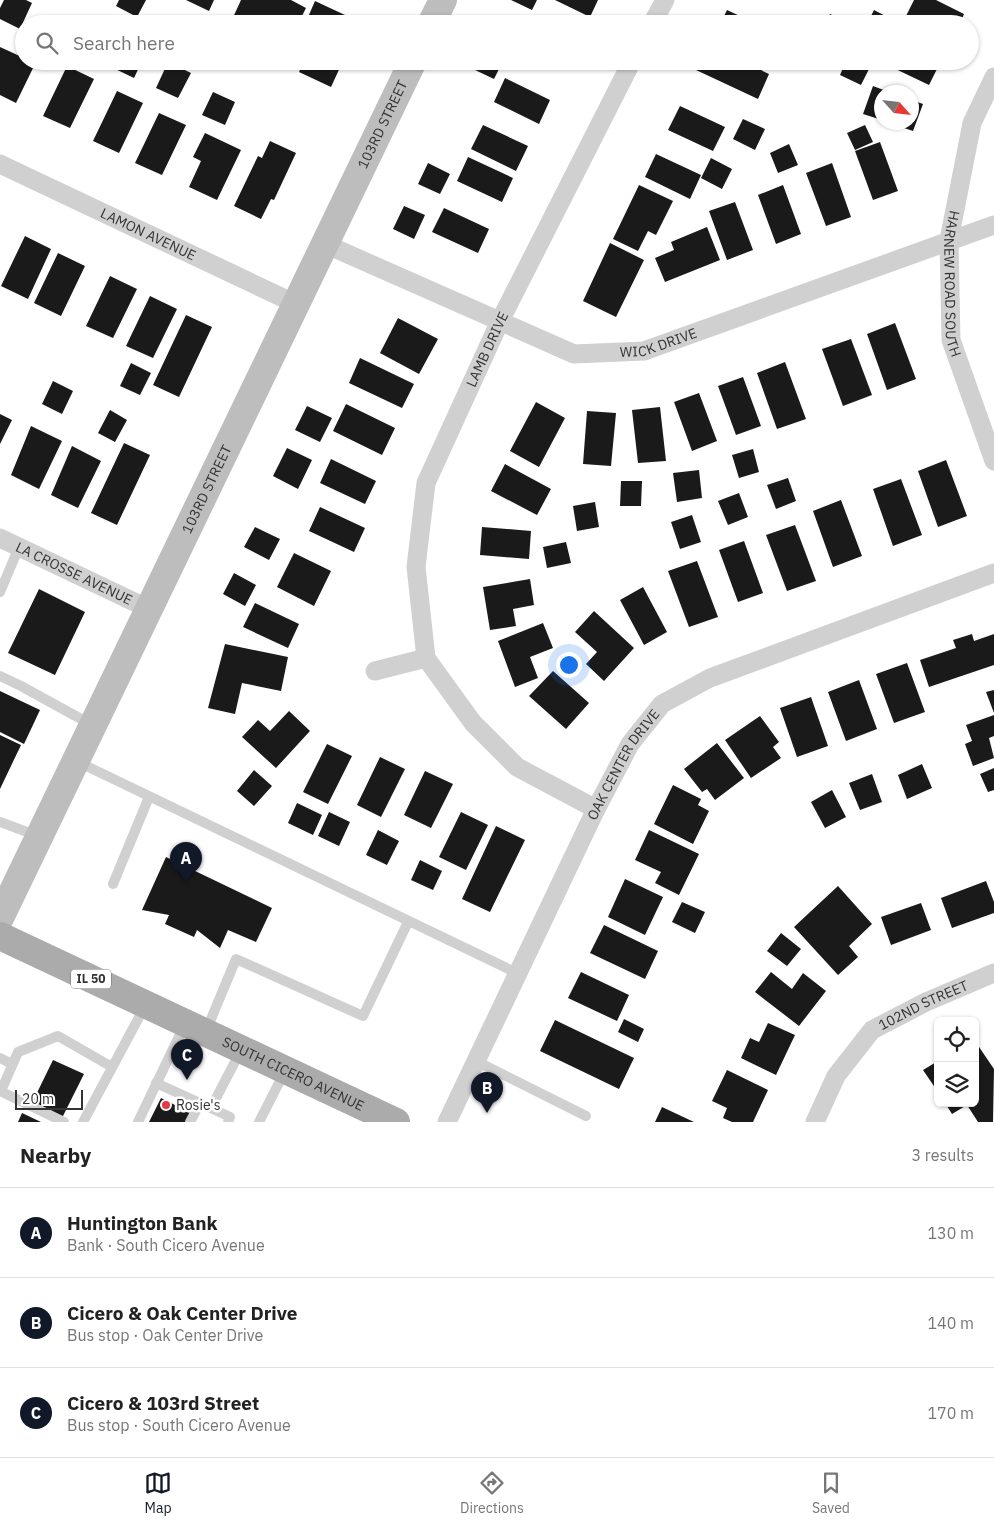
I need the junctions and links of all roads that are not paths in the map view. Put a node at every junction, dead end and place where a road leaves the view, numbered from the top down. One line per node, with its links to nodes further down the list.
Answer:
1 (443, 0): 3 (main road)
2 (665, 0): 4 (street)
3 (436, 15)
4 (657, 15)
5 (409, 70): 11 (main road, 103RD STREET)
6 (627, 70): 13 (street, LAMB DRIVE)
7 (994, 76): 10 (street, HARNEW ROAD SOUTH)
8 (0, 164): 12 (street, LAMON AVENUE)
9 (994, 225): 10 (street, WICK DRIVE)
10 (950, 240): 13 (street, WICK DRIVE); 14 (street, HARNEW ROAD SOUTH)
11 (325, 244): 12 (main road, 103RD STREET); 13 (street, WICK DRIVE)
12 (296, 304): 19 (main road, 103RD STREET)
13 (500, 321): 20 (street, LAMB DRIVE)
14 (994, 461)
15 (0, 538): 16 (street, LA CROSSE AVENUE)
16 (19, 547): 18 (lane); 19 (street, LA CROSSE AVENUE)
17 (994, 573): 26 (street, OAK CENTER DRIVE)
18 (0, 592)
19 (149, 609): 23 (main road, 103RD STREET)
20 (426, 658): 21 (street); 26 (street, LAMB DRIVE)
21 (374, 672)
22 (0, 676): 23 (lane)
23 (93, 726): 24 (main road, 103RD STREET)
24 (76, 761): 25 (lane); 28 (main road, 103RD STREET)
25 (150, 797): 29 (lane); 31 (lane)
26 (596, 810): 33 (street, OAK CENTER DRIVE)
27 (0, 822): 28 (lane)
28 (39, 836): 30 (main road, 103RD STREET)
29 (114, 884)
30 (0, 918)
31 (408, 922): 33 (lane); 36 (lane)
32 (0, 936): 35 (main road, SOUTH CICERO AVENUE / IL 50)
33 (517, 973): 39 (street, OAK CENTER DRIVE)
34 (994, 973): 56 (street, 102ND STREET)
35 (146, 1004): 36 (main road, SOUTH CICERO AVENUE / IL 50); 41 (lane)
36 (195, 1028): 37 (main road, SOUTH CICERO AVENUE / IL 50); 43 (lane)
37 (241, 1050): 42 (main road, SOUTH CICERO AVENUE / IL 50); 46 (lane)
38 (0, 1058): 40 (lane)
39 (476, 1061): 47 (lane); 55 (street, OAK CENTER DRIVE)
40 (12, 1064): 41 (lane); 44 (lane)
41 (112, 1067): 49 (lane)
42 (285, 1070): 53 (lane); 54 (main road, SOUTH CICERO AVENUE / IL 50)
43 (156, 1083): 45 (lane); 50 (lane)
44 (0, 1091): 48 (lane)
45 (200, 1103): 46 (lane); 51 (lane)
46 (211, 1108): 52 (lane)
47 (586, 1116)
48 (64, 1122)
49 (83, 1122)
50 (138, 1122)
51 (190, 1122)
52 (228, 1122)
53 (260, 1122)
54 (396, 1122)
55 (447, 1122)
56 (815, 1122)

